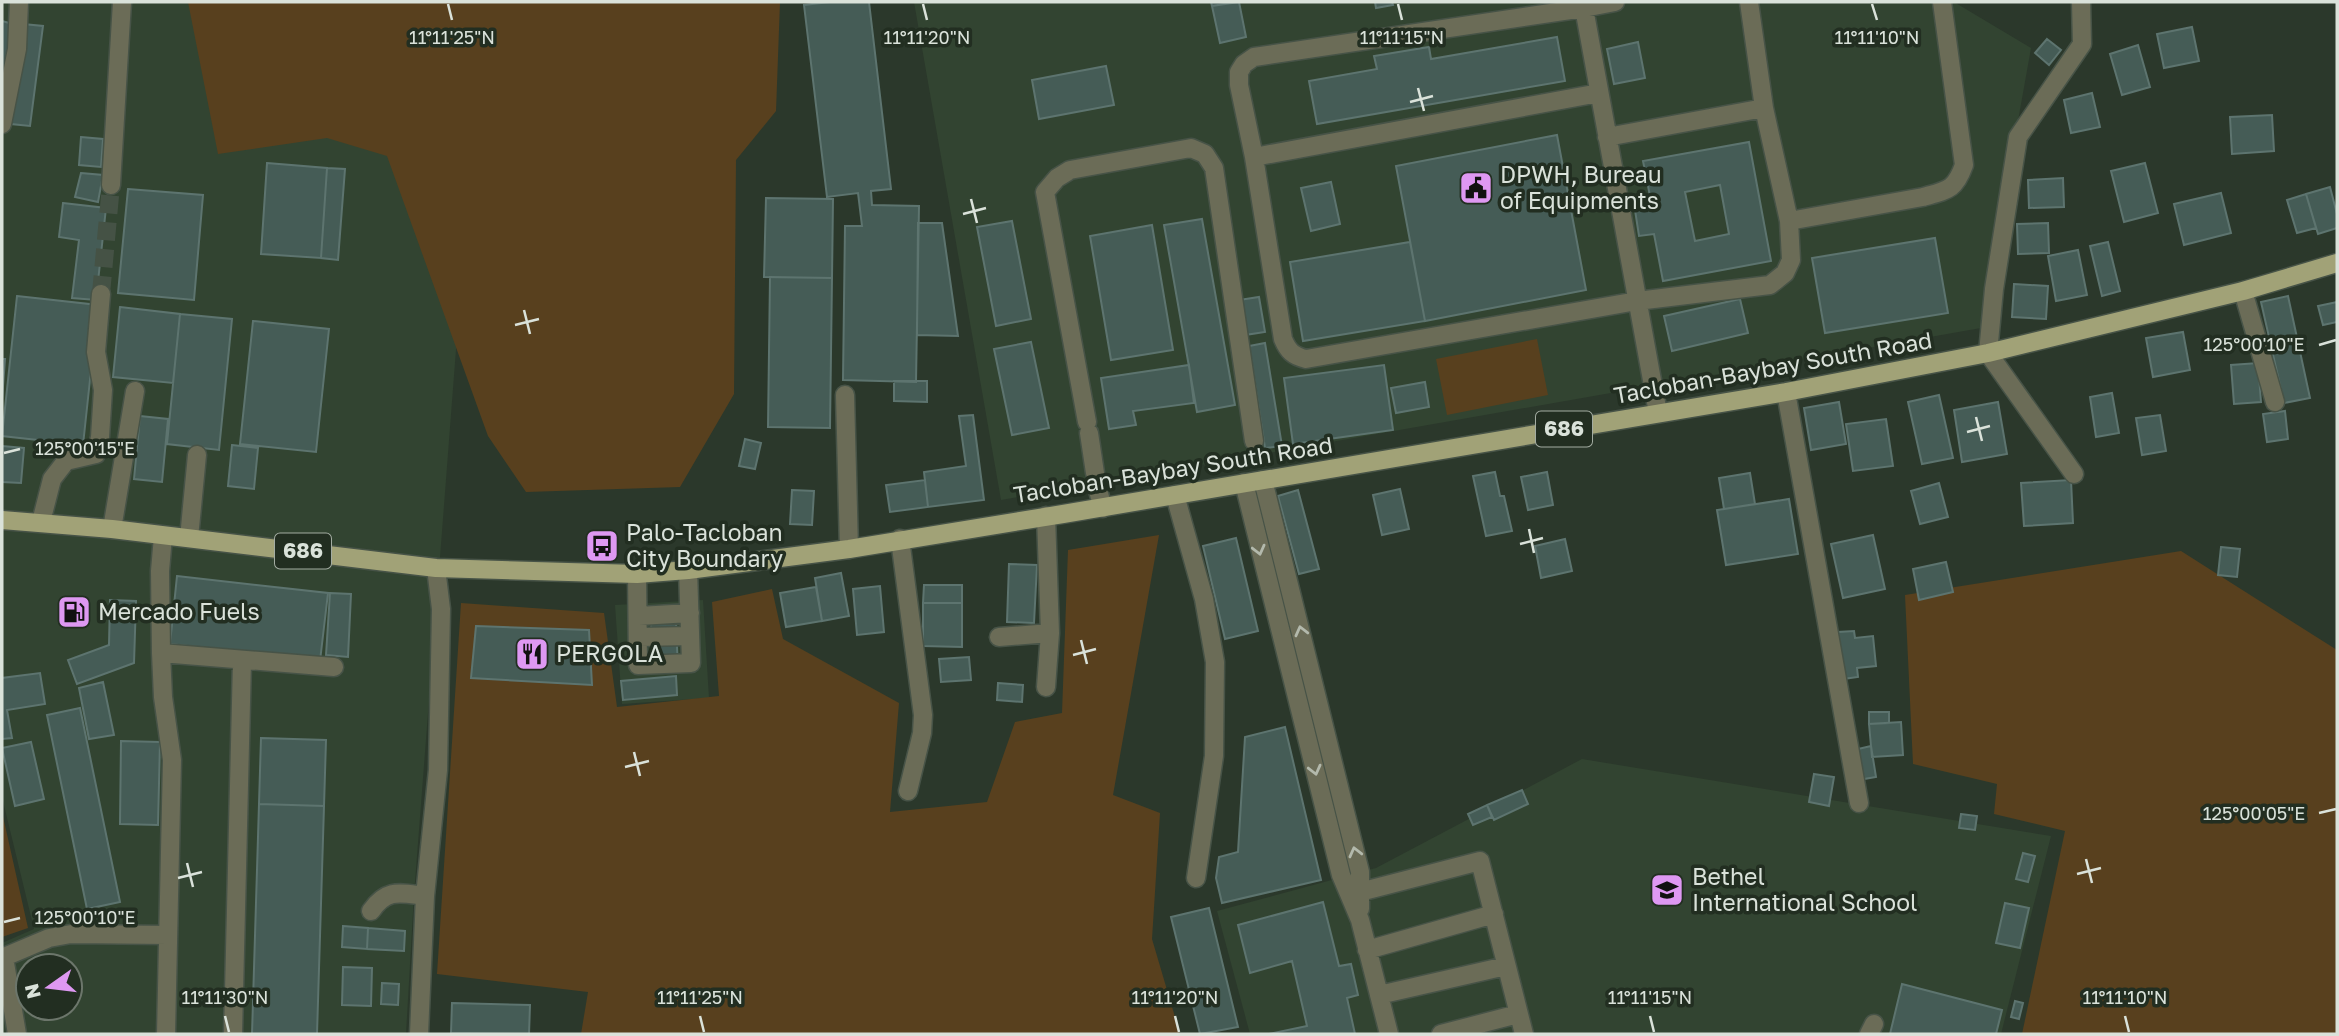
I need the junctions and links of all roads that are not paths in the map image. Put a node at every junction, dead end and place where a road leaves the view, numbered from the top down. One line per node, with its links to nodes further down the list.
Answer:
1 (19, 2): 10 (street)
2 (122, 2): 13 (street)
3 (1615, 2): 7 (street)
4 (1749, 2): 9 (street)
5 (1942, 2): 14 (street)
6 (2081, 2): 19 (street)
7 (1584, 9): 8 (street); 12 (street)
8 (1599, 93): 11 (street); 12 (street)
9 (1764, 108): 11 (street); 14 (street)
10 (2, 124)
11 (1607, 137): 18 (street)
12 (1254, 158): 18 (street)
13 (111, 185)
14 (1788, 221): 18 (street)
15 (2337, 263): 16 (main road, Tacloban-Baybay South Road / 686)
16 (2243, 291): 19 (main road, Tacloban-Baybay South Road / 686); 23 (street)
17 (101, 294): 34 (street)
18 (1637, 301): 24 (street)
19 (1988, 353): 21 (main road, Tacloban-Baybay South Road / 686); 27 (street)
20 (135, 391): 35 (street)
21 (1786, 392): 24 (main road, Tacloban-Baybay South Road / 686); 54 (street)
22 (845, 395): 39 (street)
23 (2275, 402)
24 (1658, 413): 28 (main road, Tacloban-Baybay South Road / 686)
25 (1254, 441): 31 (street)
26 (197, 455): 37 (street)
27 (2074, 474)
28 (1263, 480): 29 (main road, Tacloban-Baybay South Road / 686); 56 (street, one-way to 28)
29 (1244, 483): 30 (main road, Tacloban-Baybay South Road / 686); 56 (street, one-way to 56)
30 (1175, 495): 31 (main road, Tacloban-Baybay South Road / 686); 55 (street)
31 (1103, 508): 32 (main road, Tacloban-Baybay South Road / 686)
32 (1046, 516): 38 (main road, Tacloban-Baybay South Road / 686); 45 (street)
33 (2, 520): 34 (main road, Tacloban-Baybay South Road / 686)
34 (41, 522): 35 (main road, Tacloban-Baybay South Road / 686)
35 (112, 529): 36 (main road, Tacloban-Baybay South Road / 686)
36 (163, 536): 37 (main road, Tacloban-Baybay South Road / 686); 49 (street)
37 (190, 538): 40 (main road, Tacloban-Baybay South Road / 686)
38 (900, 539): 39 (main road, Tacloban-Baybay South Road / 686); 53 (street)
39 (849, 549): 41 (main road, Tacloban-Baybay South Road / 686)
40 (436, 568): 42 (main road, Tacloban-Baybay South Road / 686); 57 (street)
41 (688, 570): 42 (main road, Tacloban-Baybay South Road / 686); 43 (street)
42 (638, 574): 44 (street)
43 (690, 613): 44 (street); 46 (street)
44 (639, 616): 47 (street)
45 (1050, 633): 48 (street); 52 (street)
46 (691, 636): 47 (street); 47 (street)
47 (639, 637)
48 (999, 637)
49 (161, 653): 50 (street); 60 (street)
50 (242, 661): 51 (street); 68 (street)
51 (334, 667)
52 (1046, 687)
53 (908, 791)
54 (1859, 803)
55 (1196, 878)
56 (1354, 893): 59 (street); 61 (street)
57 (425, 896): 58 (street); 69 (street)
58 (371, 911)
59 (1494, 914): 61 (street); 63 (street)
60 (168, 935): 62 (street); 67 (street)
61 (1367, 950): 64 (street)
62 (3, 958): 66 (street)
63 (1506, 966): 64 (street); 65 (street)
64 (1379, 995): 70 (street)
65 (1518, 1014): 71 (street); 72 (street)
66 (17, 1034)
67 (166, 1034)
68 (233, 1034)
69 (419, 1034)
70 (1389, 1034)
71 (1441, 1034)
72 (1524, 1034)

